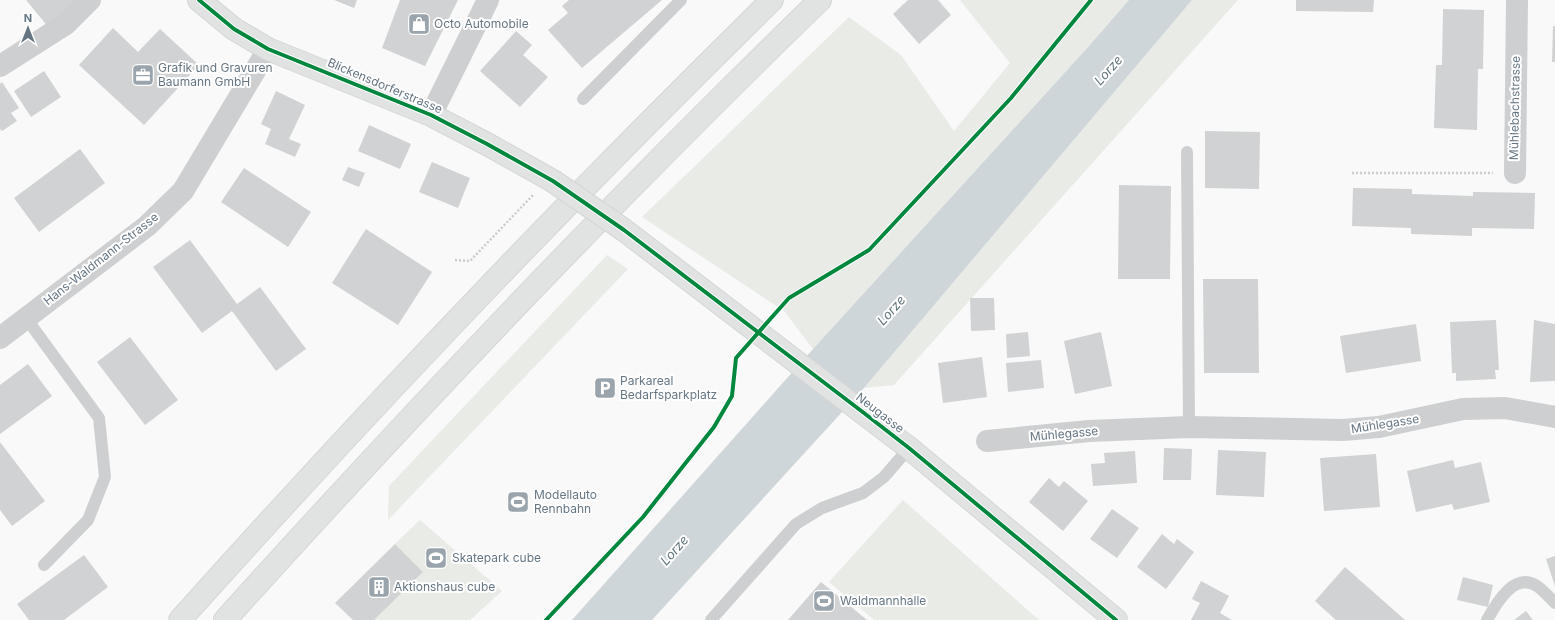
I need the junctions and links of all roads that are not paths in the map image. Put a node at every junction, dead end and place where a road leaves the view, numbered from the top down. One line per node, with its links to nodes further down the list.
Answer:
1 (90, 0): 9 (street)
2 (199, 0): 8 (main road, Blickensdorferstrasse)
3 (488, 0): 11 (street)
4 (681, 0): 10 (lane)
5 (772, 0): 23 (main road)
6 (820, 0): 24 (main road)
7 (1517, 0): 13 (street, Mühlebachstrasse)
8 (268, 49): 11 (main road, Blickensdorferstrasse); 15 (street, Hans-Waldmann-Strasse)
9 (0, 66)
10 (583, 99)
11 (431, 115): 14 (main road, Blickensdorferstrasse, bridge)
12 (1187, 152): 18 (lane)
13 (1515, 173)
14 (624, 230): 20 (main road, Neugasse)
15 (26, 318): 16 (street, Hans-Waldmann-Strasse); 21 (lane)
16 (0, 338)
17 (1555, 417): 18 (street, Mühlegasse)
18 (1189, 427): 19 (street, Mühlegasse)
19 (987, 441)
20 (909, 448): 25 (lane); 26 (main road, Neugasse)
21 (44, 565)
22 (1555, 603): 27 (lane)
23 (180, 620)
24 (225, 620)
25 (711, 620)
26 (1116, 620)
27 (1487, 620)

